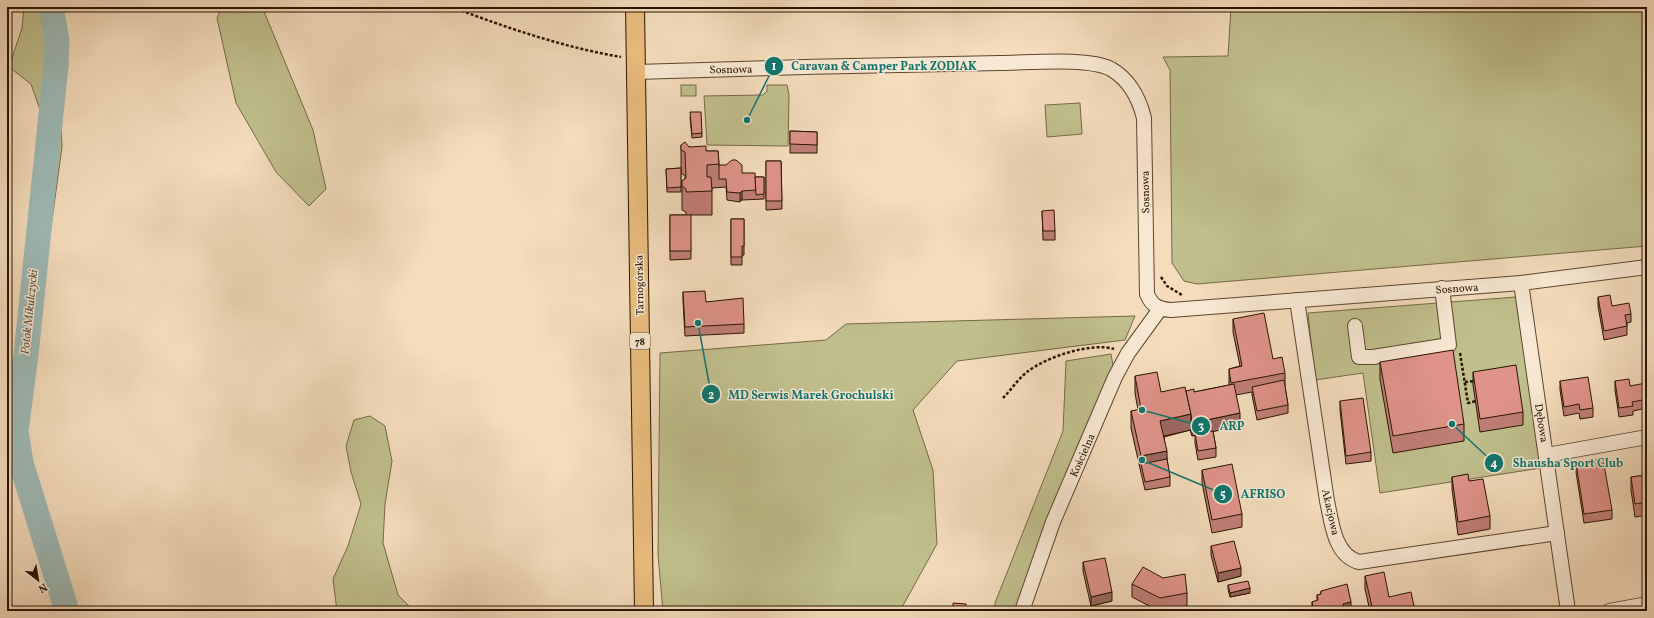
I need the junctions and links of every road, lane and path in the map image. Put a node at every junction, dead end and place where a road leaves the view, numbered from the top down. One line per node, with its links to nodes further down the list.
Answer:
1 (452, 7): 3 (path)
2 (635, 7): 3 (main road, Tarnogórska / 78)
3 (636, 66): 10 (street, Sosnowa); 22 (main road, Tarnogórska / 78)
4 (1647, 267): 6 (street, Sosnowa)
5 (1159, 271): 8 (path)
6 (1521, 283): 7 (street, Sosnowa); 19 (street, Dębowa)
7 (1442, 288): 9 (street, Sosnowa); 12 (street)
8 (1187, 295)
9 (1297, 300): 10 (street, Sosnowa); 20 (street, Akacjowa)
10 (1160, 309): 13 (street, Kościelna)
11 (1354, 326): 12 (street)
12 (1449, 345): 15 (path)
13 (1128, 353): 16 (path); 23 (street, Kościelna)
14 (1478, 380): 15 (path)
15 (1465, 382): 17 (path)
16 (1003, 398)
17 (1476, 401)
18 (1647, 437): 19 (street)
19 (1547, 455): 20 (street, Dębowa)
20 (1557, 533): 24 (street, Dębowa)
21 (1647, 604): 25 (street)
22 (644, 611)
23 (1022, 611)
24 (1568, 611)
25 (1609, 611)

